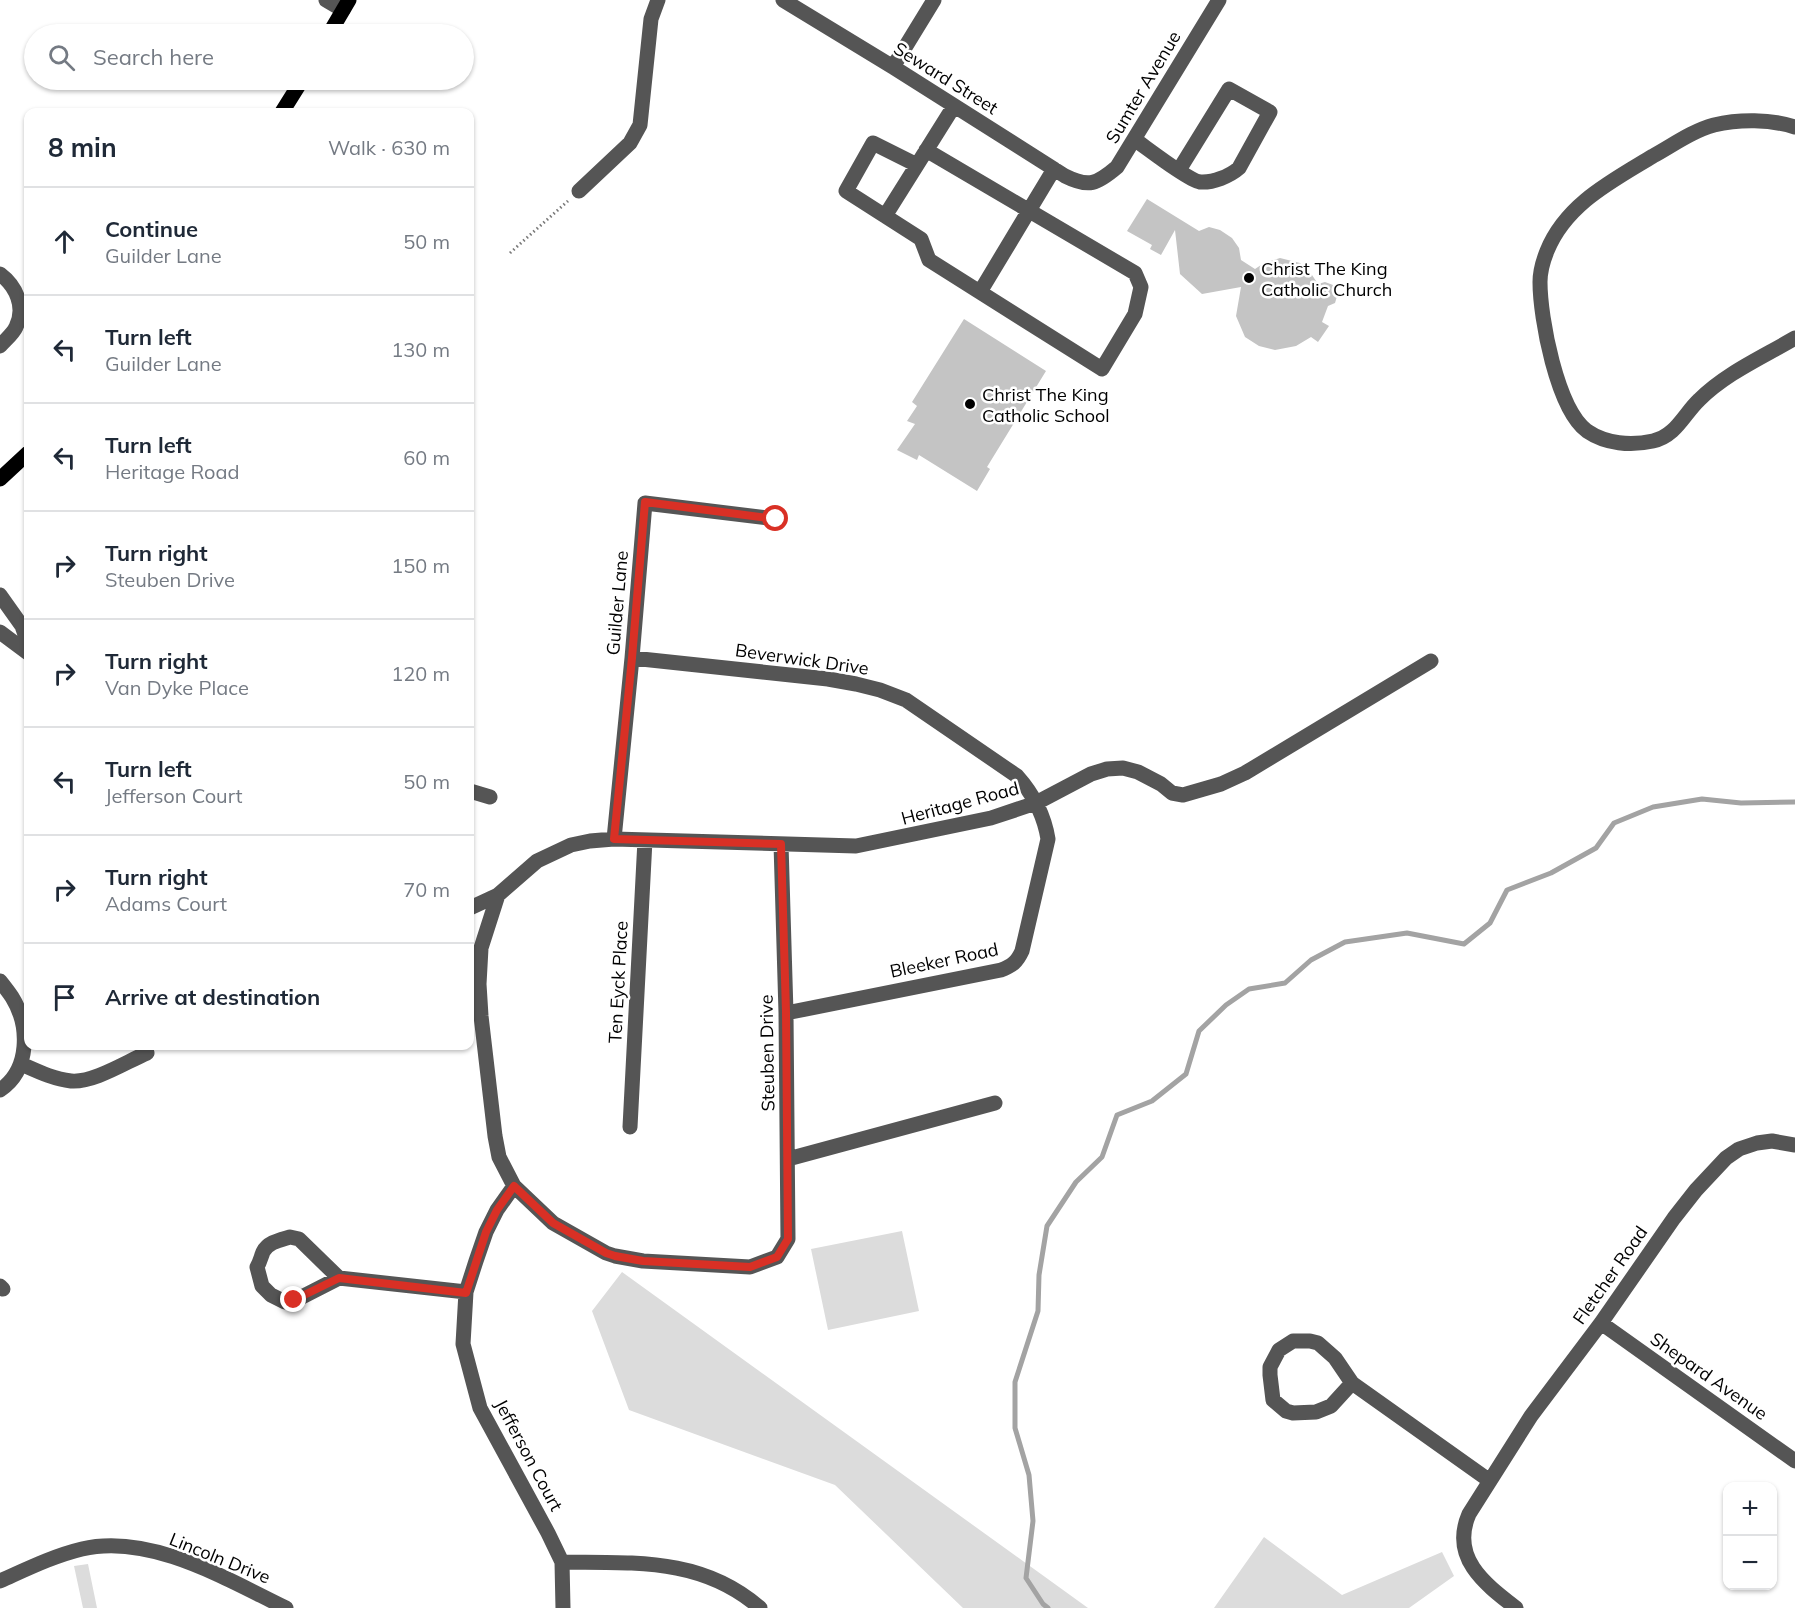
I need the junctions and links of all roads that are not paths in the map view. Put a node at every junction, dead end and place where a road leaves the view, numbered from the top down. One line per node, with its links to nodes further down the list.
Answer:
1 (326, 0): 6 (street)
2 (658, 0): 19 (street)
3 (783, 0): 8 (street, Seward Street)
4 (934, 0): 8 (street)
5 (1218, 0): 13 (street, Sumter Avenue)
6 (346, 5): 7 (main road)
7 (335, 24)
8 (893, 67): 10 (street, Seward Street)
9 (296, 90): 11 (main road)
10 (954, 106): 14 (street); 16 (street, Seward Street)
11 (284, 108)
12 (1795, 127): 24 (street)
13 (1134, 140): 17 (street); 18 (street, Sumter Avenue)
14 (926, 150): 15 (street); 20 (street)
15 (917, 165): 21 (street); 21 (street)
16 (1054, 169): 18 (street, Seward Street); 20 (street)
17 (1179, 170): 17 (street)
18 (1090, 184)
19 (579, 191)
20 (1029, 211): 23 (street); 23 (street)
21 (885, 216): 23 (street)
22 (0, 274): 25 (street)
23 (980, 292)
24 (1795, 338)
25 (0, 346)
26 (24, 457): 27 (main road)
27 (0, 479)
28 (776, 519): 33 (street, Guilder Lane)
29 (0, 595): 31 (street)
30 (0, 632): 32 (street)
31 (24, 632)
32 (24, 650)
33 (632, 658): 37 (street, Beverwick Drive); 38 (street, Guilder Lane)
34 (1431, 661): 37 (street, Heritage Road)
35 (474, 792): 36 (street)
36 (490, 797)
37 (1036, 803): 40 (street, Heritage Road); 45 (street, Bleeker Road)
38 (614, 839): 39 (street, Heritage Road); 41 (street, Heritage Road)
39 (645, 840): 40 (street, Heritage Road); 50 (street, Ten Eyck Place)
40 (781, 844): 45 (street, Steuben Drive)
41 (498, 895): 42 (street, Heritage Road); 44 (street)
42 (474, 906)
43 (0, 981): 47 (street)
44 (474, 981): 53 (street)
45 (786, 1012): 52 (street, Steuben Drive)
46 (147, 1053): 47 (street)
47 (21, 1064): 48 (street)
48 (0, 1090)
49 (995, 1103): 52 (street)
50 (630, 1127)
51 (1795, 1145): 56 (street, Fletcher Road)
52 (788, 1159): 53 (street, Steuben Drive)
53 (514, 1186): 55 (street, Jefferson Court)
54 (339, 1278): 54 (street); 55 (street)
55 (466, 1293): 60 (street, Jefferson Court)
56 (1601, 1323): 58 (street, Shepard Avenue); 59 (street, Fletcher Road)
57 (1352, 1383): 57 (street); 59 (street)
58 (1795, 1461)
59 (1490, 1481): 65 (street, Fletcher Road)
60 (562, 1562): 63 (street, Jefferson Court); 64 (street)
61 (0, 1581): 62 (street, Lincoln Drive)
62 (286, 1608)
63 (563, 1608)
64 (760, 1608)
65 (1516, 1608)

